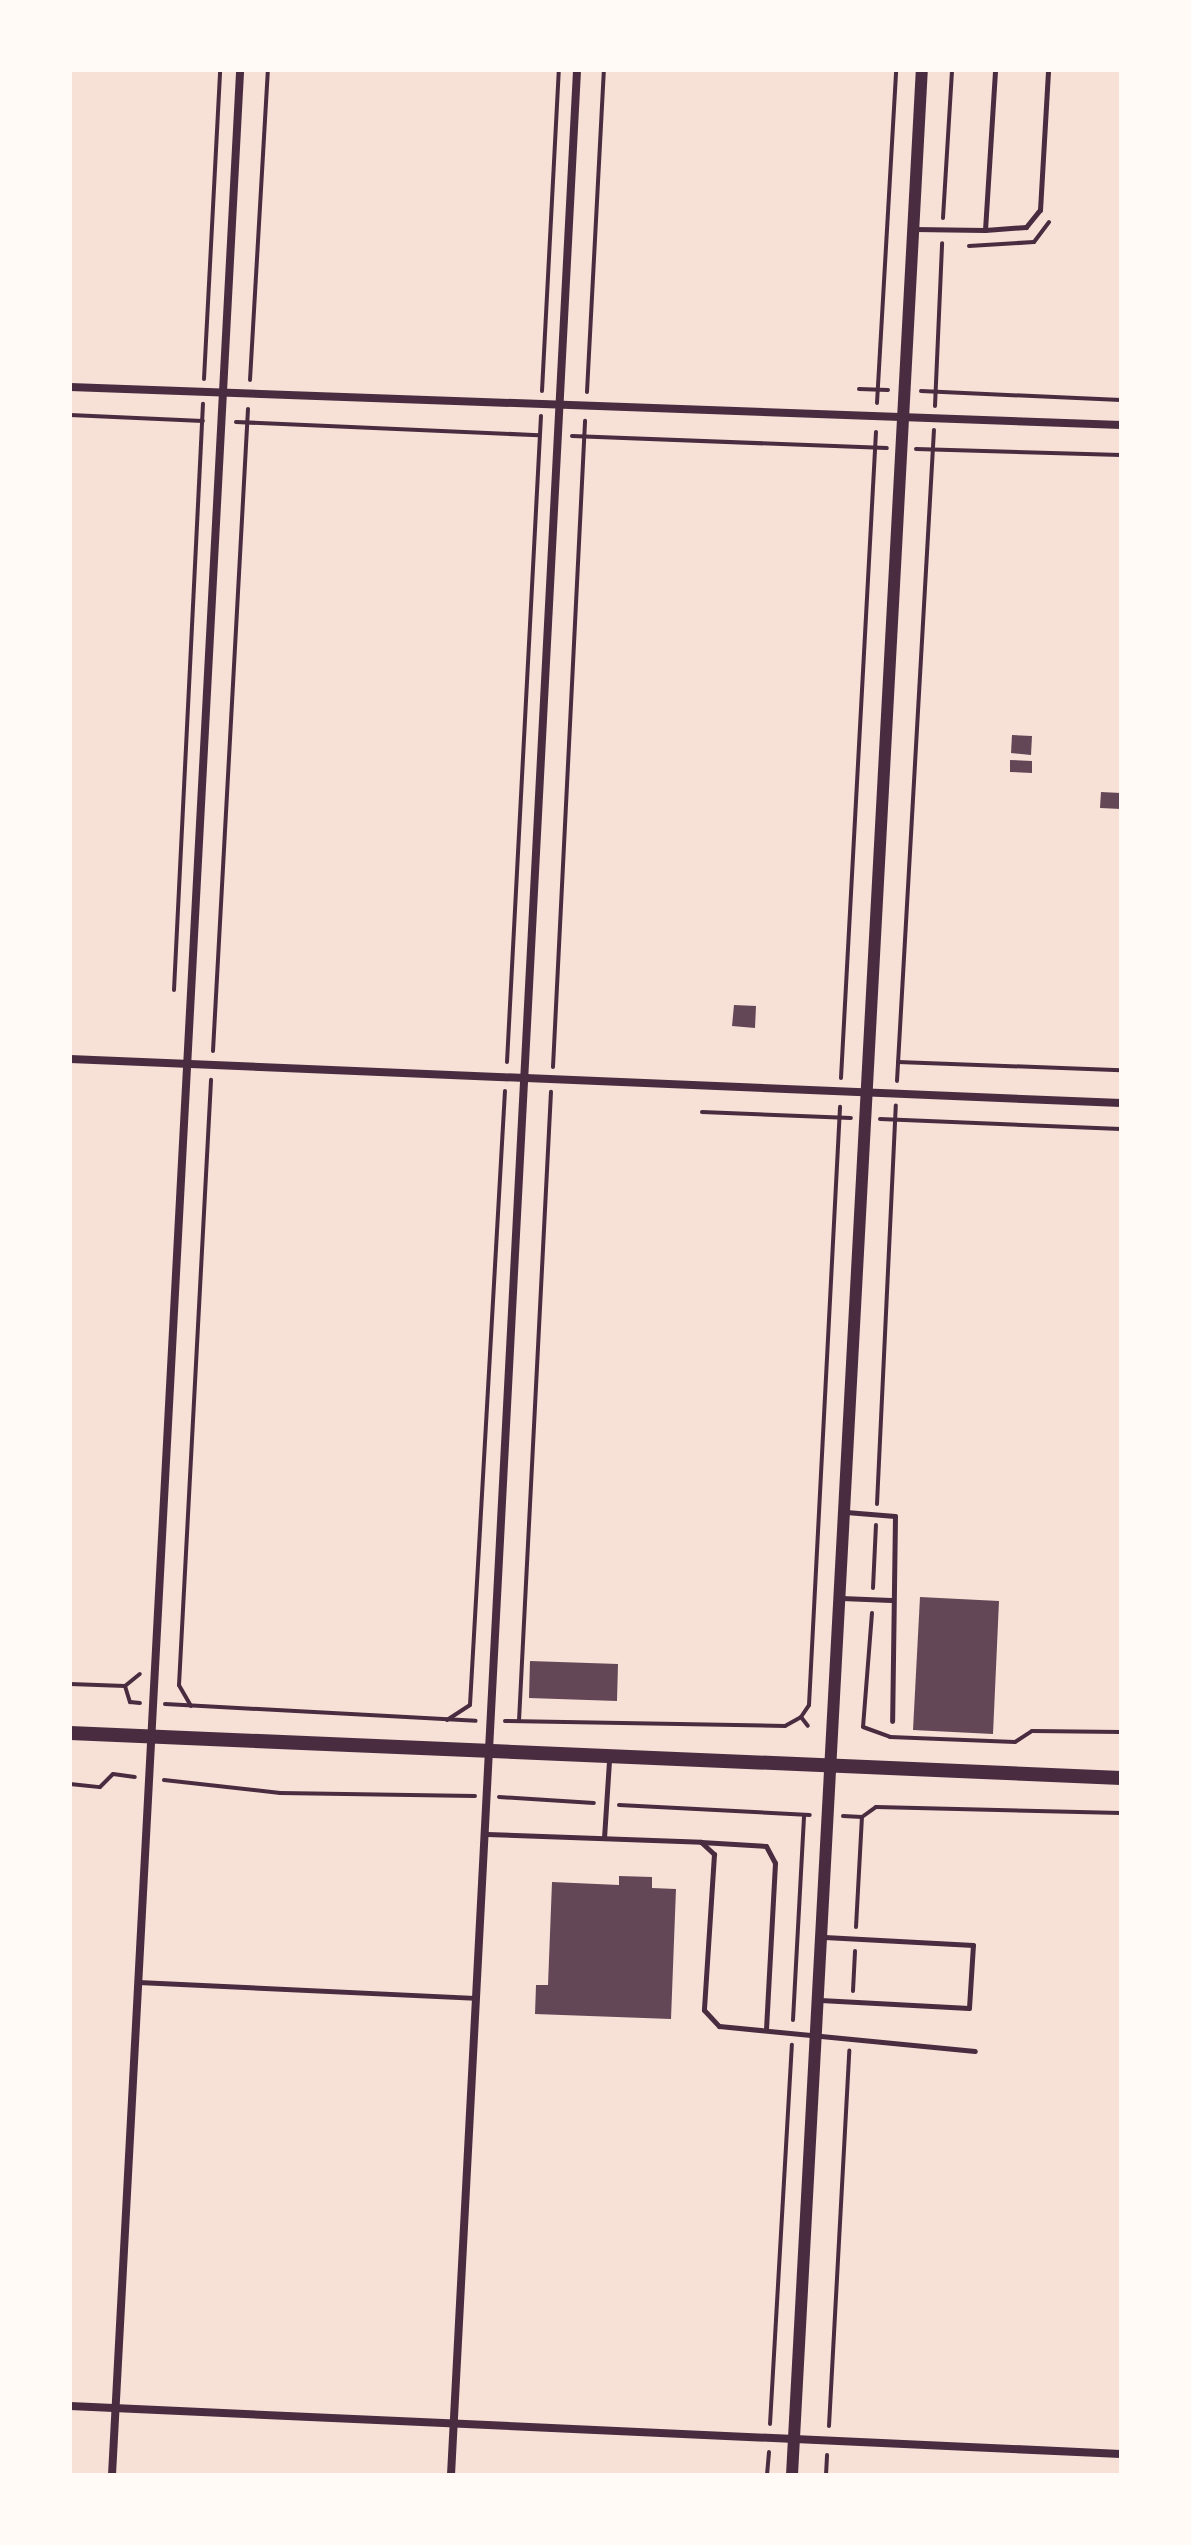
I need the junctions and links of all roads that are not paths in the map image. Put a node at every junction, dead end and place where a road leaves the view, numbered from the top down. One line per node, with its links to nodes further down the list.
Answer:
1 (240, 70): 9 (street)
2 (577, 70): 10 (street)
3 (922, 70): 6 (street)
4 (995, 70): 7 (lane)
5 (1048, 70): 7 (lane)
6 (913, 229): 7 (lane); 11 (street)
7 (985, 230)
8 (70, 387): 9 (street)
9 (226, 393): 10 (street); 14 (street)
10 (559, 405): 11 (street); 15 (street)
11 (904, 418): 12 (street); 16 (street)
12 (1121, 425)
13 (70, 1059): 14 (street)
14 (187, 1064): 15 (street); 23 (street)
15 (525, 1078): 16 (street); 24 (street)
16 (868, 1092): 17 (street); 18 (street)
17 (1121, 1103)
18 (845, 1512): 19 (street); 20 (lane)
19 (840, 1598): 20 (lane); 26 (street)
20 (892, 1600): 21 (lane)
21 (892, 1721)
22 (70, 1733): 23 (main road)
23 (151, 1739): 24 (main road); 32 (street)
24 (491, 1753): 25 (main road); 28 (street)
25 (609, 1758): 26 (main road); 29 (lane)
26 (832, 1767): 27 (main road); 31 (street)
27 (1121, 1778)
28 (487, 1834): 29 (lane); 33 (street)
29 (604, 1838): 30 (lane)
30 (701, 1842): 35 (lane); 35 (lane)
31 (823, 1937): 34 (street); 34 (lane)
32 (138, 1982): 33 (lane); 39 (street)
33 (475, 1998): 40 (street)
34 (819, 1999): 36 (street)
35 (766, 2029): 36 (lane)
36 (818, 2032): 37 (lane); 41 (street)
37 (975, 2051)
38 (70, 2406): 39 (street)
39 (115, 2408): 40 (street); 43 (street)
40 (454, 2424): 41 (street); 44 (street)
41 (794, 2441): 42 (street); 45 (street)
42 (1121, 2454)
43 (112, 2475)
44 (451, 2475)
45 (792, 2475)

